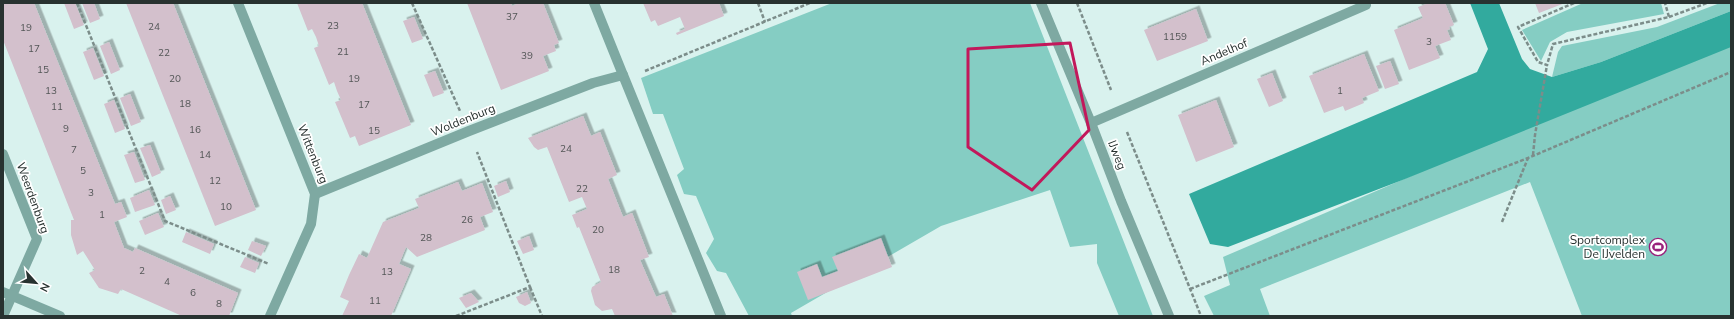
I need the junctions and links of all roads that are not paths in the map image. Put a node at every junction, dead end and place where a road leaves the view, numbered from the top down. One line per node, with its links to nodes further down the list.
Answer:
1 (238, 3): 8 (street, Wittenburg)
2 (594, 3): 5 (street)
3 (1041, 3): 6 (street, IJweg)
4 (1366, 5): 6 (street, Andelhof)
5 (623, 75): 8 (street, Woldenburg); 13 (street)
6 (1092, 123): 14 (street, IJweg)
7 (3, 154): 9 (street, Weerdenburg)
8 (315, 194): 12 (street, Wittenburg)
9 (8, 294): 10 (street, Weerdenburg); 11 (street)
10 (3, 316)
11 (60, 316)
12 (270, 316)
13 (721, 316)
14 (1169, 316)

